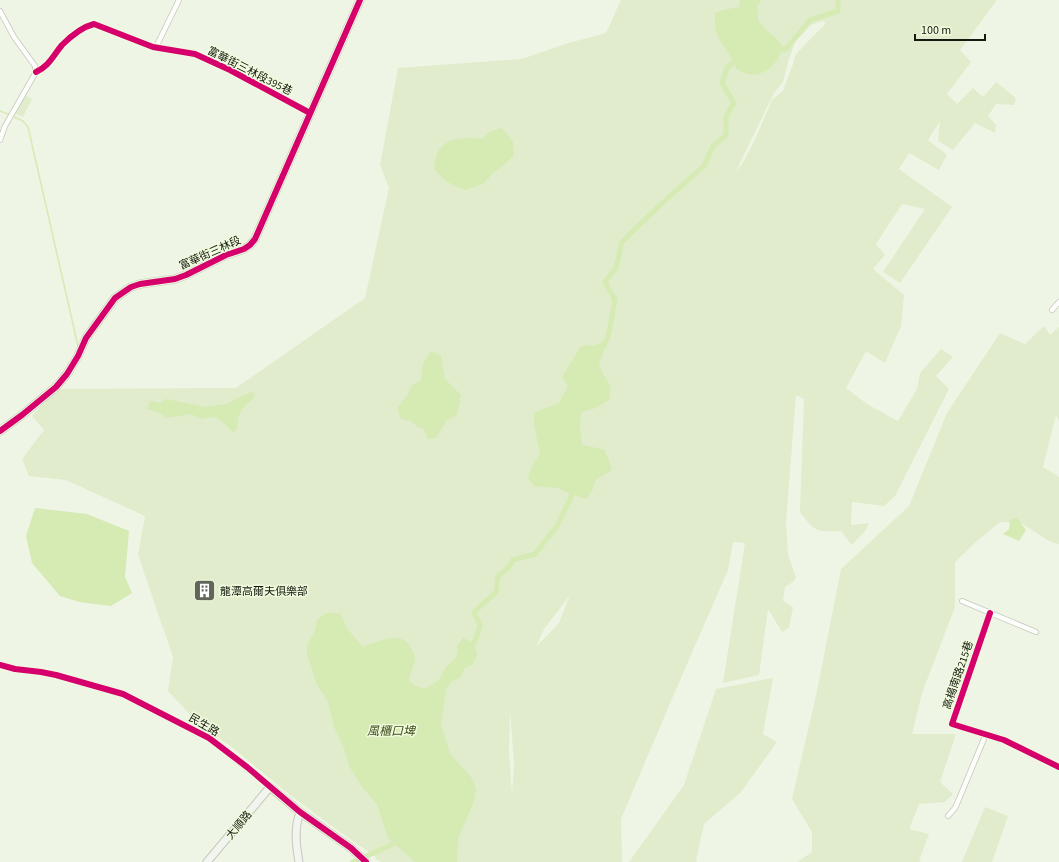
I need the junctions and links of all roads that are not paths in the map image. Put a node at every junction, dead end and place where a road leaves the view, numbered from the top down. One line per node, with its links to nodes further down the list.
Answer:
1 (179, 0): 4 (street)
2 (360, 0): 6 (street, 富華街三林段)
3 (0, 11): 5 (street)
4 (156, 46): 5 (street, 富華街三林段395巷); 6 (street, 富華街三林段395巷)
5 (36, 72): 7 (street)
6 (310, 113): 10 (street, 富華街三林段)
7 (0, 140)
8 (1059, 302): 9 (street)
9 (1052, 310)
10 (0, 431)
11 (962, 601): 12 (street)
12 (990, 613): 13 (street); 15 (street, 高楊南路215巷)
13 (1036, 632)
14 (0, 665): 17 (street, 民生路)
15 (986, 734): 16 (street, 高楊南路215巷); 19 (street)
16 (1059, 767)
17 (270, 787): 18 (street, 民生路); 20 (street, 大順路)
18 (300, 812): 21 (street); 22 (street, 民生路)
19 (948, 816)
20 (207, 862)
21 (299, 862)
22 (366, 862)

